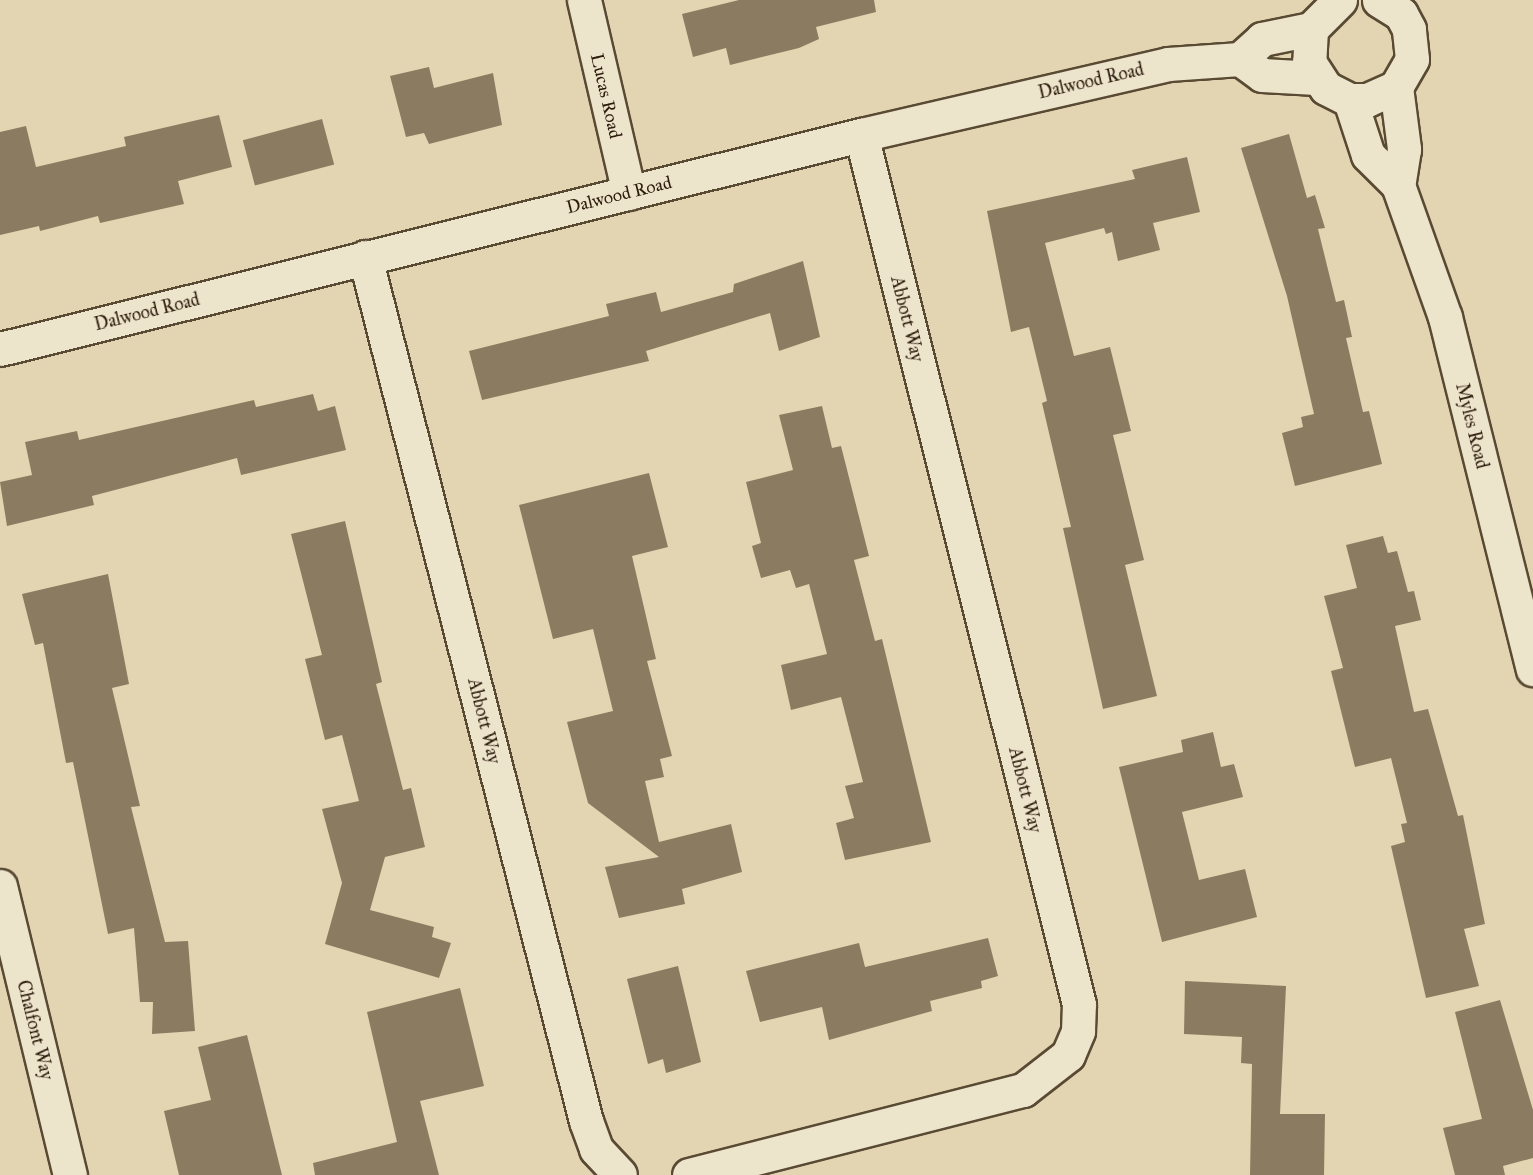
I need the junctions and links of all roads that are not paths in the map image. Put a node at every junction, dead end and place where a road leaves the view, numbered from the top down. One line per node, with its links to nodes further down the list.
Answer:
1 (584, 0): 10 (street, Lucas Road)
2 (1380, 0): 6 (street)
3 (1326, 9): 4 (street); 5 (street)
4 (1240, 58): 5 (street); 8 (street, Dalwood Road)
5 (1316, 78): 7 (street)
6 (1396, 87): 7 (street); 9 (street, Myles Road)
7 (1350, 100): 9 (street, Myles Road)
8 (861, 135): 10 (street, Dalwood Road); 17 (street, Abbott Way)
9 (1398, 185): 13 (street, Myles Road)
10 (629, 193): 11 (street, Dalwood Road)
11 (365, 257): 12 (street, Dalwood Road); 16 (street, Abbott Way)
12 (0, 349)
13 (1533, 669)
14 (0, 886): 15 (street, Chalfont Way)
15 (70, 1175)
16 (620, 1175)
17 (689, 1175)

